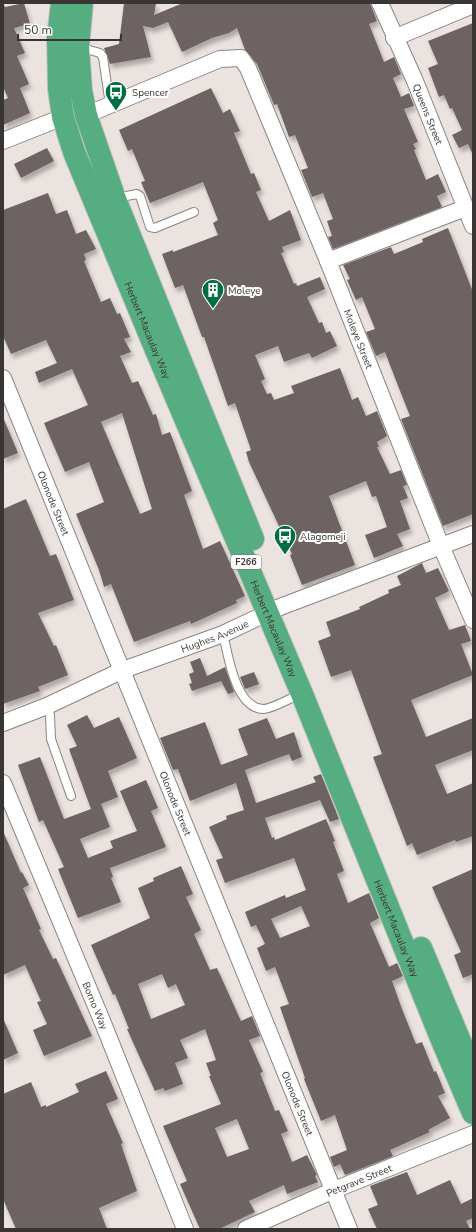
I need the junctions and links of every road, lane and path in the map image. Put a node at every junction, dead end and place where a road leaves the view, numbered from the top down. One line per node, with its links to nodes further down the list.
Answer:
1 (62, 3): 9 (highway, Herbert Macaulay Way / F266)
2 (82, 3): 6 (highway, Herbert Macaulay Way / F266)
3 (380, 3): 5 (street, Queens Street)
4 (473, 5): 5 (street)
5 (394, 38): 11 (street, Queens Street)
6 (78, 47): 7 (lane); 8 (highway, Herbert Macaulay Way / F266)
7 (110, 105): 8 (street); 15 (street, Moleye Street)
8 (86, 115): 13 (highway, Herbert Macaulay Way / F266)
9 (63, 117): 10 (street); 19 (highway, Herbert Macaulay Way / F266)
10 (3, 142)
11 (465, 208): 14 (street, Queens Street); 15 (street)
12 (194, 212): 13 (lane)
13 (137, 224): 19 (highway, Herbert Macaulay Way / F266)
14 (473, 226)
15 (328, 261): 18 (street, Moleye Street)
16 (3, 378): 22 (street, Olonode Street)
17 (473, 534): 18 (street, Hughes Avenue)
18 (441, 546): 19 (street, Hughes Avenue); 20 (street, Moleye Street)
19 (273, 610): 21 (street, Hughes Avenue); 23 (highway, Herbert Macaulay Way / F266); 28 (highway, Herbert Macaulay Way / F266)
20 (473, 620)
21 (223, 634): 22 (street, Hughes Avenue); 23 (lane)
22 (123, 670): 24 (street, Hughes Avenue); 31 (street, Olonode Street)
23 (302, 694): 29 (highway, Herbert Macaulay Way / F266)
24 (47, 706): 25 (street, Hughes Avenue); 27 (lane)
25 (3, 723)
26 (3, 783): 32 (street, Borno Way)
27 (71, 796)
28 (473, 1072)
29 (473, 1113)
30 (473, 1134): 31 (street, Petgrave Street)
31 (334, 1190): 33 (street, Petgrave Street); 34 (street, Olonode Street)
32 (185, 1229)
33 (246, 1229)
34 (349, 1229)

